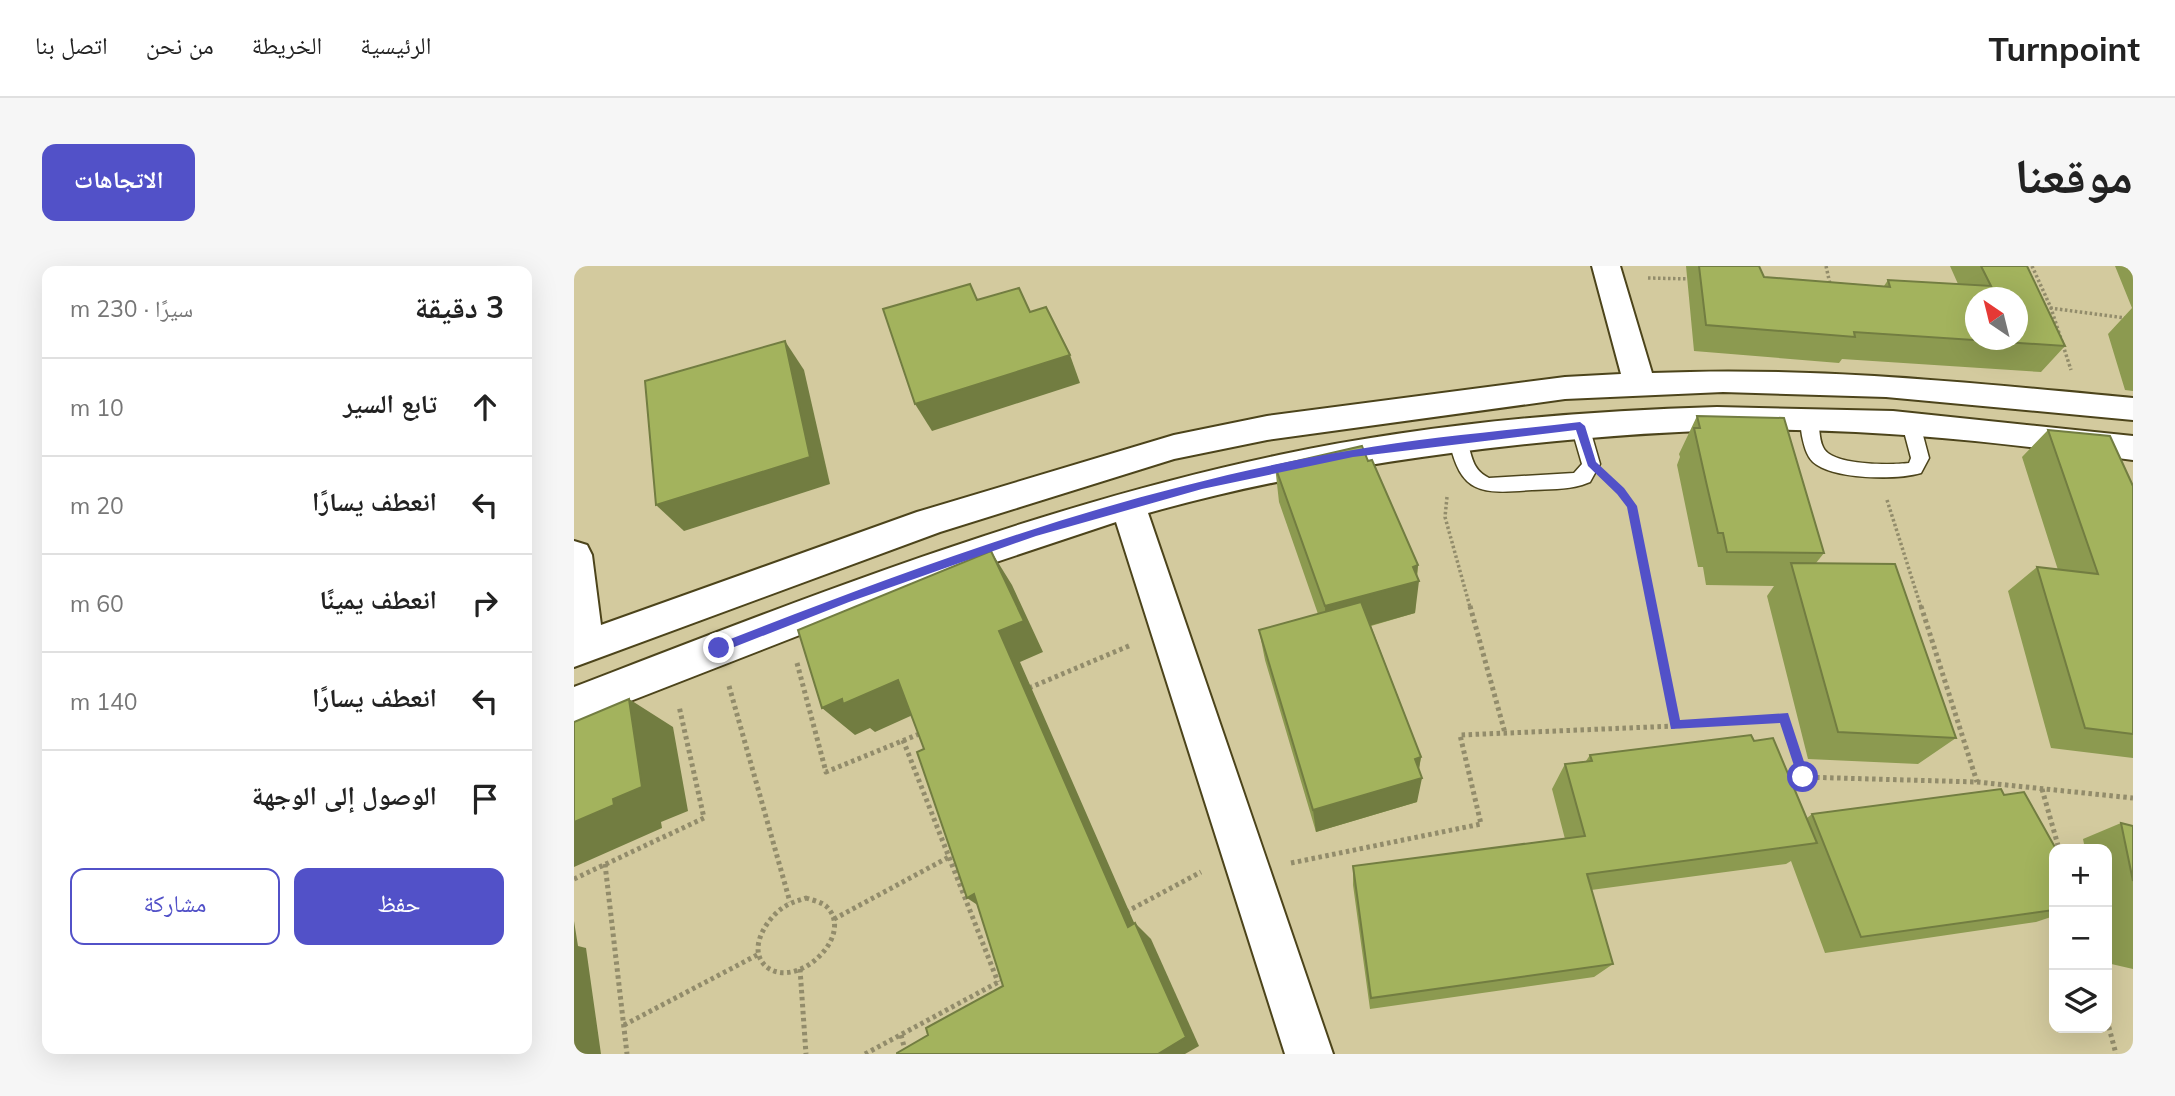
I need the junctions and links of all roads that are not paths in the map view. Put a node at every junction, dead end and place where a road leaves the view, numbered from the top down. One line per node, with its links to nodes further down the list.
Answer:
1 (1608, 271): 2 (street)
2 (1639, 383): 3 (street); 4 (street)
3 (1486, 397): 8 (street); 13 (street)
4 (2133, 410)
5 (1809, 419): 6 (street); 6 (lane); 7 (street)
6 (1911, 424): 9 (street)
7 (1580, 426): 8 (street); 10 (lane)
8 (1503, 435): 10 (street)
9 (2133, 448)
10 (1461, 454): 11 (street)
11 (1128, 505): 14 (street); 17 (street)
12 (574, 555): 15 (street)
13 (733, 593): 14 (street); 15 (street)
14 (731, 643): 16 (street)
15 (580, 649)
16 (574, 705)
17 (1308, 1054)

